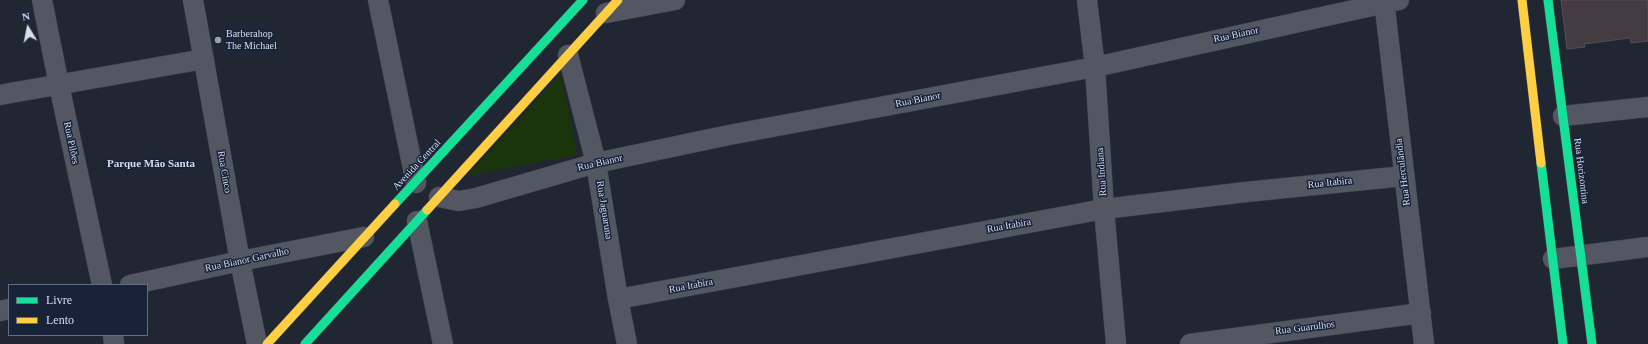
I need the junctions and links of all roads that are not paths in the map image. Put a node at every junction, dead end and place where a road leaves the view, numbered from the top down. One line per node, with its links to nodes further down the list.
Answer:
1 (42, 0): 15 (street, Rua Pilões)
2 (193, 0): 13 (street, Rua Cinco)
3 (378, 0): 21 (street)
4 (583, 0): 11 (main road, Avenida Central)
5 (675, 0): 10 (street)
6 (1087, 0): 14 (street, Rua Indiana)
7 (1522, 0): 28 (main road)
8 (1548, 0): 18 (main road, Rua Horizontina)
9 (1389, 1): 14 (street, Rua Bianor); 20 (street, Rua Herculândia)
10 (612, 6): 12 (main road)
11 (568, 7): 21 (main road, Avenida Central)
12 (568, 54): 19 (street, Rua Jaguaruna); 22 (main road)
13 (204, 59): 15 (street); 29 (street, Rua Cinco)
14 (1095, 67): 19 (street, Rua Bianor); 23 (street, Rua Indiana)
15 (59, 85): 16 (street); 30 (street, Rua Pilões)
16 (0, 95)
17 (1648, 107): 18 (street)
18 (1563, 116): 27 (main road, Rua Horizontina)
19 (596, 163): 22 (street, Rua Bianor); 32 (street, Rua Jaguaruna)
20 (1404, 176): 23 (street, Rua Itabira); 33 (street, Rua Herculândia)
21 (416, 183): 25 (main road, Avenida Central)
22 (439, 197): 24 (main road)
23 (1104, 209): 32 (street, Rua Itabira); 39 (street, Rua Indiana)
24 (417, 221): 36 (main road); 37 (street)
25 (364, 237): 29 (street, Rua Bianor Garvalho); 35 (main road, Avenida Central)
26 (1648, 247): 27 (street)
27 (1581, 255): 28 (street); 43 (main road, Rua Horizontina)
28 (1553, 259): 42 (main road)
29 (240, 261): 31 (street, Rua Bianor Garvalho); 34 (street, Rua Cinco)
30 (102, 284)
31 (135, 284)
32 (618, 299): 38 (street, Rua Jaguaruna)
33 (1421, 313): 40 (street, Rua Guarulhos); 41 (street, Rua Herculândia)
34 (256, 344)
35 (267, 344)
36 (305, 344)
37 (443, 344)
38 (627, 344)
39 (1116, 344)
40 (1190, 344)
41 (1424, 344)
42 (1563, 344)
43 (1592, 344)

